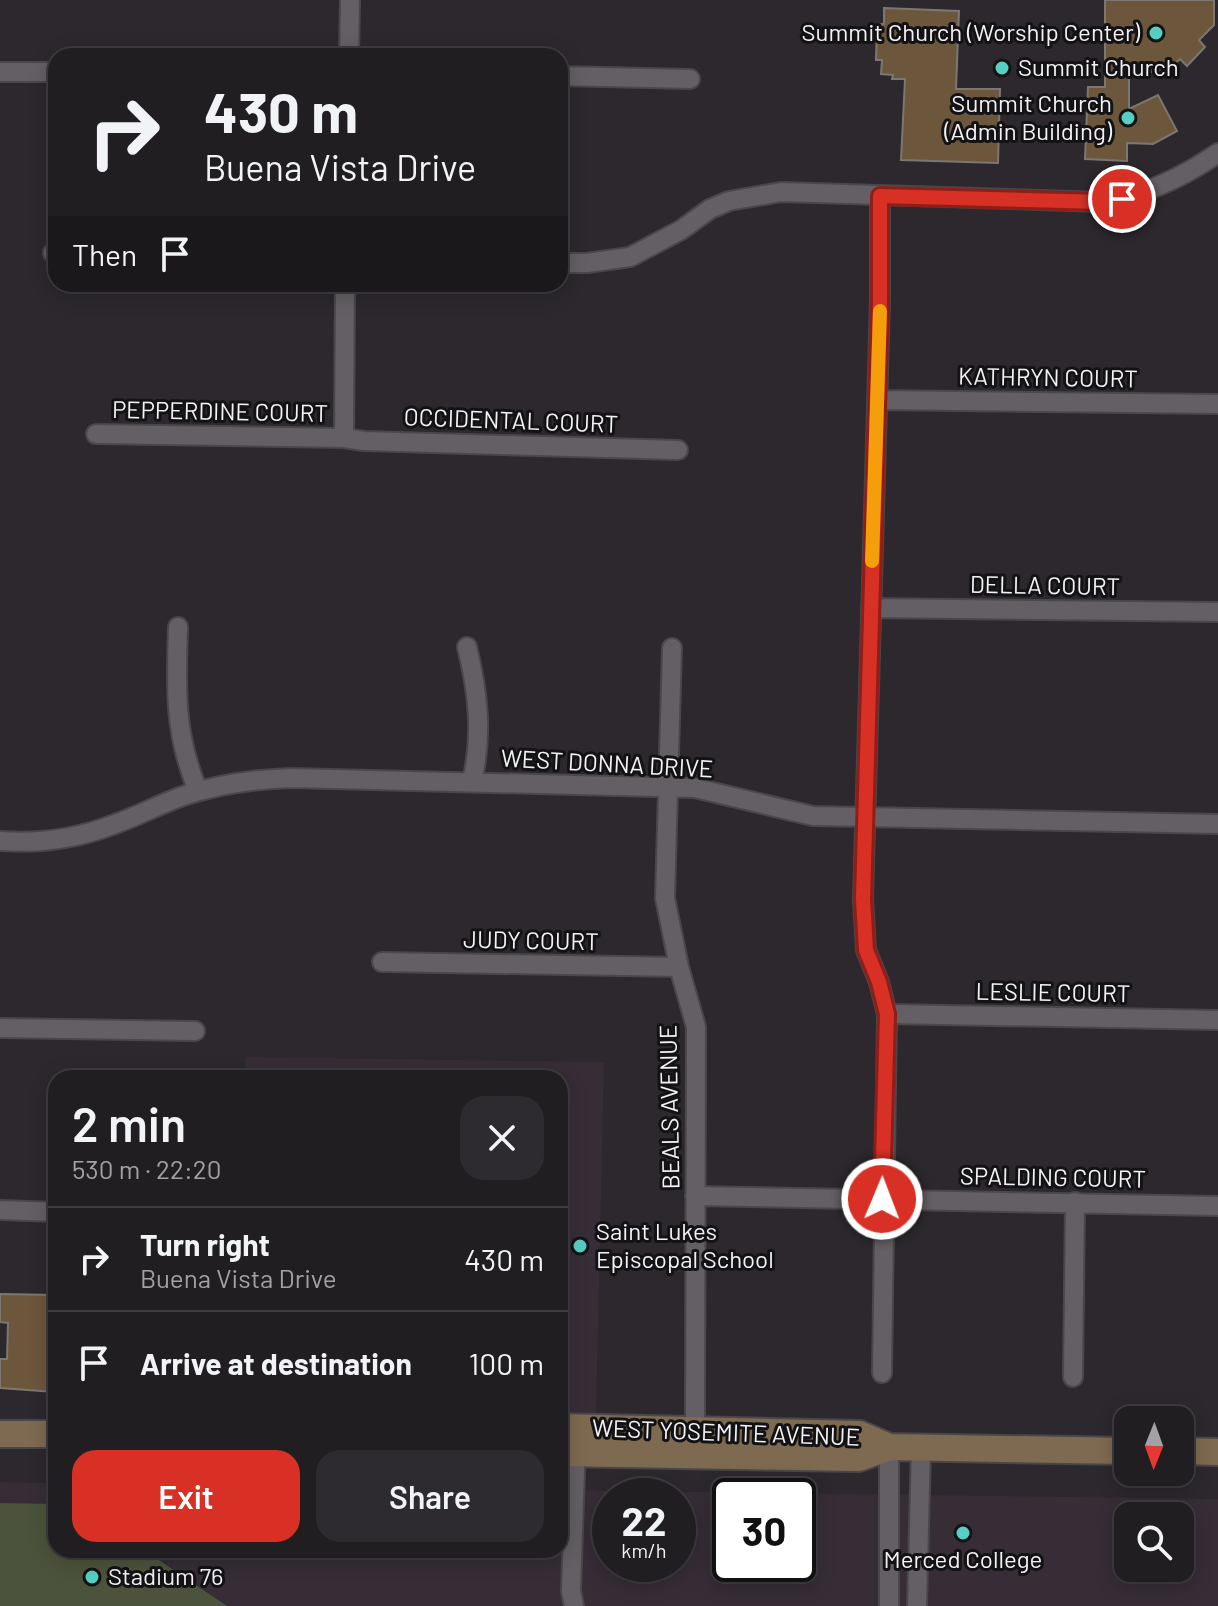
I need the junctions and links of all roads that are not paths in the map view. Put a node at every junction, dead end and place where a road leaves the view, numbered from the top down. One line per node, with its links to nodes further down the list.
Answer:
1 (350, 0): 2 (street)
2 (349, 48)
3 (0, 72): 4 (street)
4 (48, 72)
5 (568, 76): 6 (street)
6 (690, 79)
7 (1218, 153): 8 (street)
8 (880, 196): 9 (street); 11 (street)
9 (568, 263)
10 (345, 292): 14 (street)
11 (877, 400): 12 (street, KATHRYN COURT); 16 (street)
12 (1218, 404)
13 (96, 434): 14 (street, PEPPERDINE COURT)
14 (344, 438): 15 (street, OCCIDENTAL COURT)
15 (678, 450)
16 (871, 608): 17 (street, DELLA COURT); 24 (street)
17 (1218, 612)
18 (178, 627): 23 (street)
19 (467, 647): 21 (street)
20 (672, 648): 22 (street, BEALS AVENUE)
21 (472, 781): 22 (street, WEST DONNA DRIVE); 23 (street, WEST DONNA DRIVE)
22 (668, 786): 24 (street, WEST DONNA DRIVE); 28 (street, BEALS AVENUE)
23 (198, 791): 26 (street, WEST DONNA DRIVE)
24 (864, 817): 25 (street, WEST DONNA DRIVE); 29 (street)
25 (1218, 824)
26 (0, 841)
27 (382, 962): 28 (street, JUDY COURT)
28 (679, 967): 33 (street, BEALS AVENUE)
29 (887, 1014): 30 (street, LESLIE COURT); 34 (street)
30 (1218, 1020)
31 (0, 1028): 32 (street)
32 (195, 1031)
33 (695, 1196): 34 (street, SPALDING COURT); 41 (street, BEALS AVENUE)
34 (882, 1199): 35 (street, SPALDING COURT); 39 (street)
35 (1075, 1202): 36 (street, SPALDING COURT); 40 (street)
36 (1218, 1206)
37 (0, 1210): 38 (street)
38 (48, 1212)
39 (882, 1373)
40 (1073, 1377)
41 (695, 1430): 44 (main road, WEST YOSEMITE AVENUE); 45 (main road, WEST YOSEMITE AVENUE)
42 (0, 1434): 43 (main road)
43 (48, 1434)
44 (568, 1440): 45 (main road, WEST YOSEMITE AVENUE); 50 (street)
45 (889, 1447): 46 (main road, WEST YOSEMITE AVENUE); 51 (street)
46 (921, 1447): 47 (main road, WEST YOSEMITE AVENUE); 52 (street)
47 (1114, 1451)
48 (1194, 1451): 49 (main road)
49 (1218, 1452)
50 (574, 1606)
51 (889, 1606)
52 (917, 1606)

